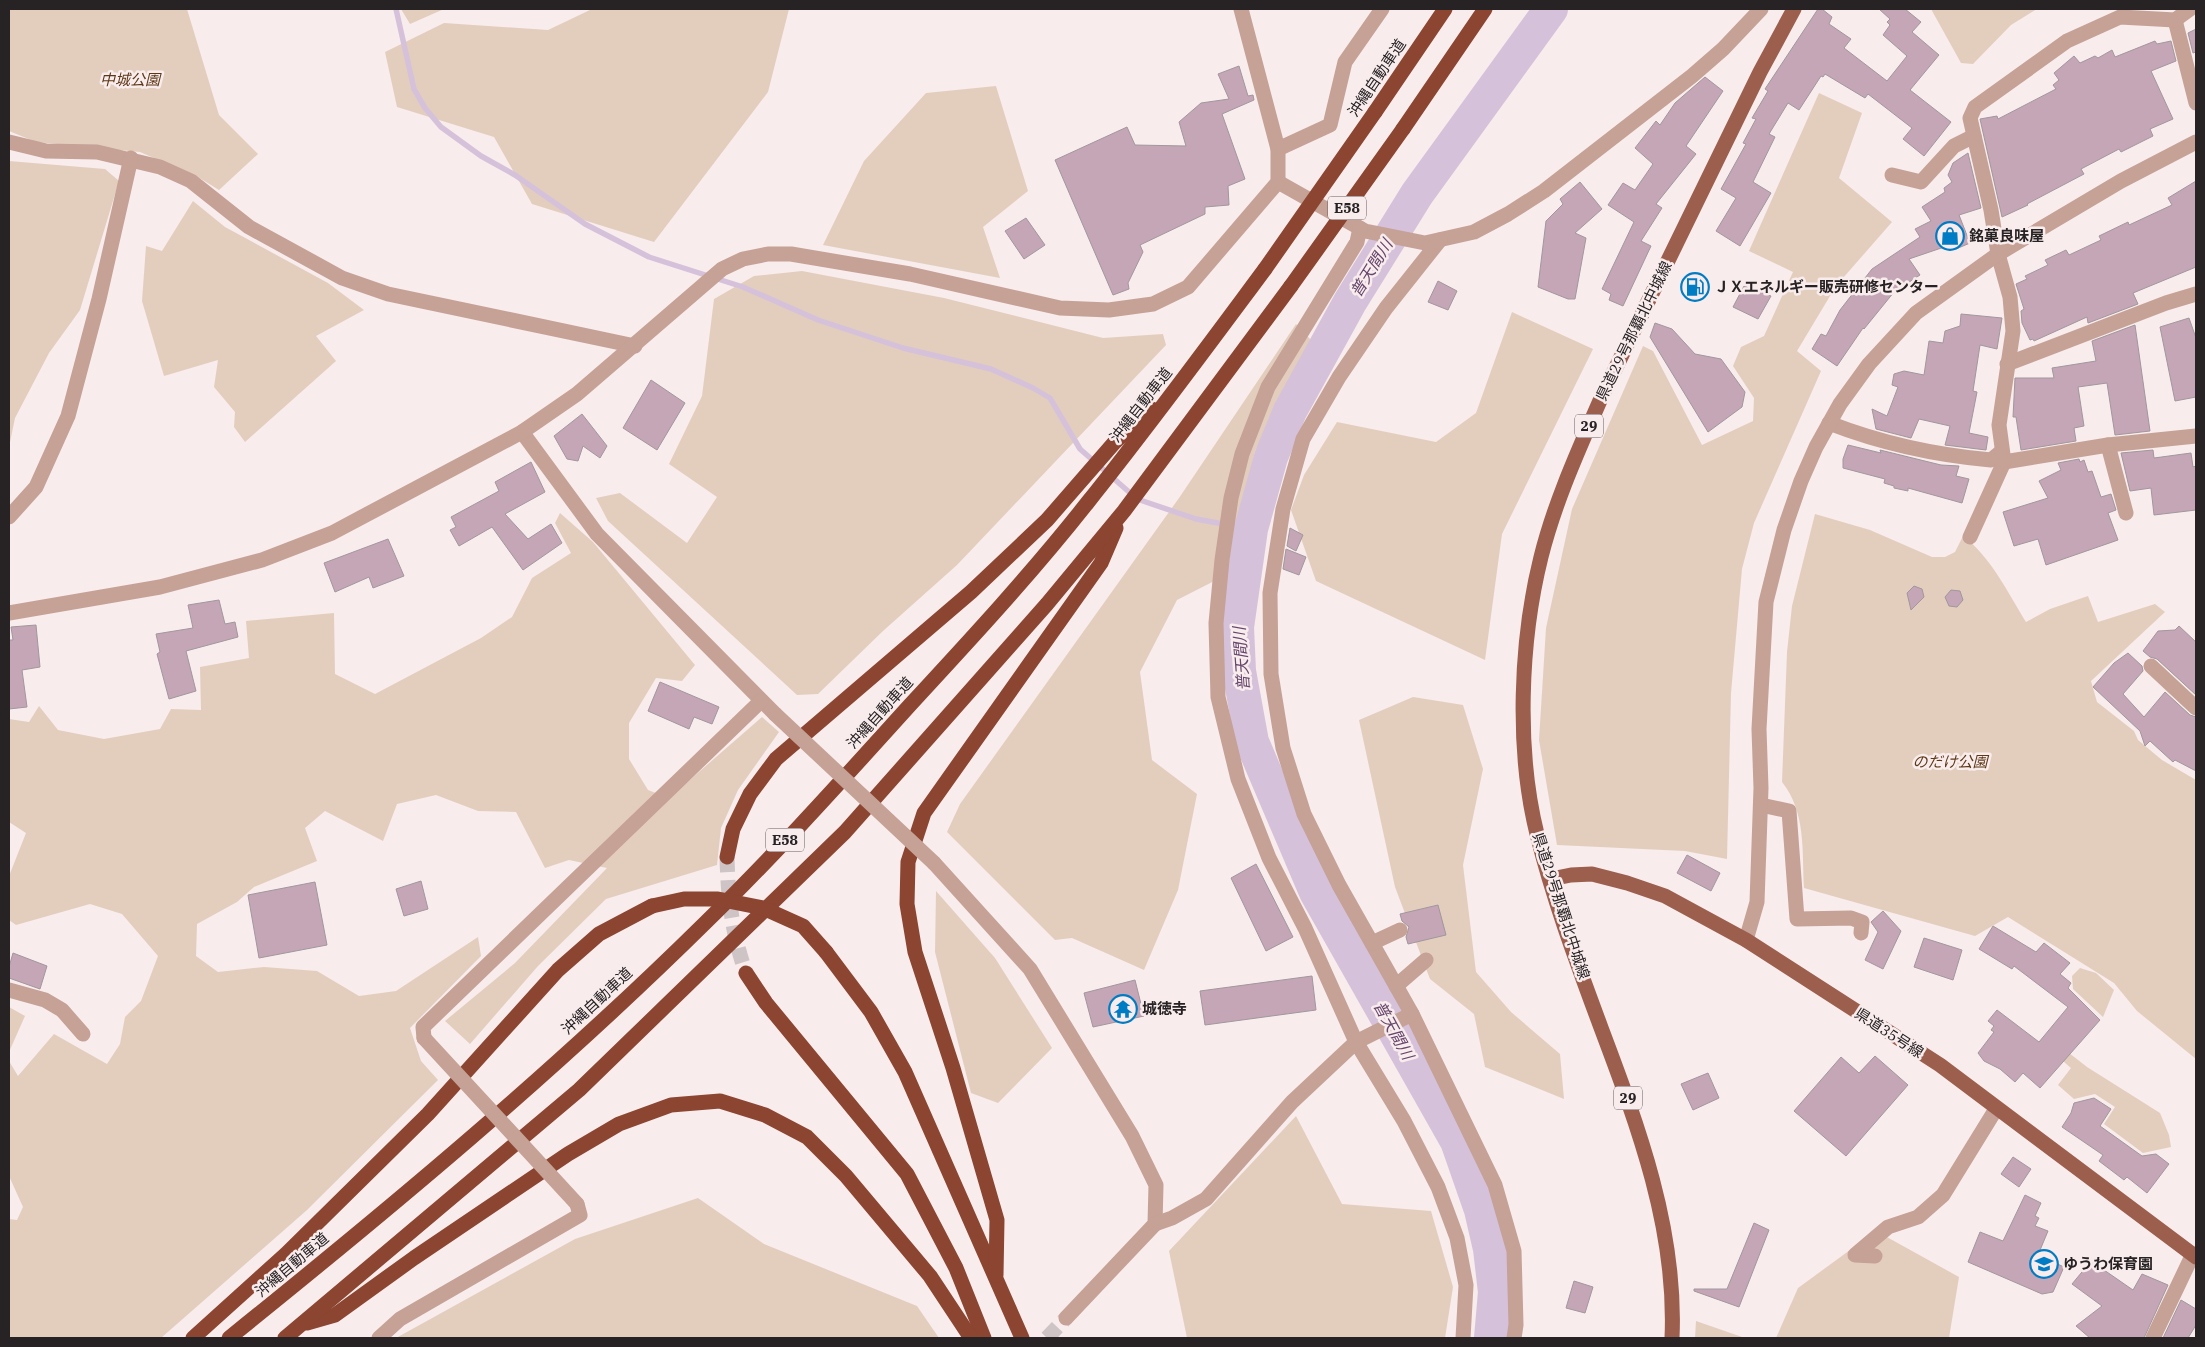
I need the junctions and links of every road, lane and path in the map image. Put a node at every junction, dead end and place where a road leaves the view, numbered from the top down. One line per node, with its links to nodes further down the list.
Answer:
1 (1241, 9): 13 (street)
2 (1382, 9): 13 (street)
3 (1445, 9): 23 (highway, 沖縄自動車道 / E58, bridge)
4 (1485, 9): 29 (highway, E58, bridge)
5 (1761, 9): 18 (street)
6 (1794, 9): 39 (main road, 県道29号那覇北中城線 / 29)
7 (2190, 9): 8 (street)
8 (2174, 20): 9 (street); 10 (street)
9 (2196, 103)
10 (1974, 136): 15 (street); 19 (street)
11 (9, 142): 14 (street)
12 (2196, 142): 19 (street)
13 (1278, 149): 16 (street)
14 (131, 158): 21 (street); 31 (street)
15 (1892, 175)
16 (1278, 182): 17 (street); 21 (street)
17 (1363, 229): 18 (street); 50 (street)
18 (1432, 241): 43 (street)
19 (1998, 254): 22 (street); 24 (street)
20 (2196, 294): 22 (street)
21 (635, 346): 25 (street)
22 (2007, 364): 28 (street)
23 (1180, 383): 38 (highway); 59 (highway, 沖縄自動車道 / E58)
24 (1829, 423): 28 (street); 37 (street)
25 (522, 432): 33 (street); 35 (street)
26 (2196, 436): 27 (street)
27 (2108, 445): 28 (street); 30 (street)
28 (2003, 456): 32 (street)
29 (1124, 511): 55 (highway); 57 (highway, E58)
30 (2126, 513)
31 (9, 517)
32 (1970, 537)
33 (9, 613)
34 (2151, 666): 36 (street)
35 (761, 701): 52 (street, bridge); 61 (street, bridge)
36 (2196, 708)
37 (1760, 805): 41 (street); 42 (street)
38 (727, 857)
39 (1550, 879): 42 (main road, 県道35号線); 67 (main road, 県道29号那覇北中城線 / 29)
40 (1400, 930): 43 (street)
41 (1861, 933)
42 (1746, 940): 51 (main road, 県道35号線)
43 (1372, 943): 46 (street)
44 (1426, 960): 46 (street)
45 (746, 973): 63 (highway)
46 (1396, 986): 48 (street)
47 (9, 990): 49 (street)
48 (1411, 1014): 50 (street); 66 (street)
49 (83, 1034)
50 (1357, 1042): 52 (street); 65 (street)
51 (1996, 1109): 53 (street); 54 (main road, 県道35号線)
52 (1155, 1224): 56 (street)
53 (1875, 1256)
54 (2194, 1256): 68 (street)
55 (996, 1275): 58 (highway, bridge); 64 (highway)
56 (1066, 1318)
57 (302, 1324): 60 (highway, E58); 62 (highway)
58 (193, 1338)
59 (229, 1338)
60 (285, 1338)
61 (379, 1338)
62 (971, 1338)
63 (984, 1338)
64 (1022, 1338)
65 (1463, 1338)
66 (1514, 1338)
67 (1672, 1338)
68 (2153, 1338)

